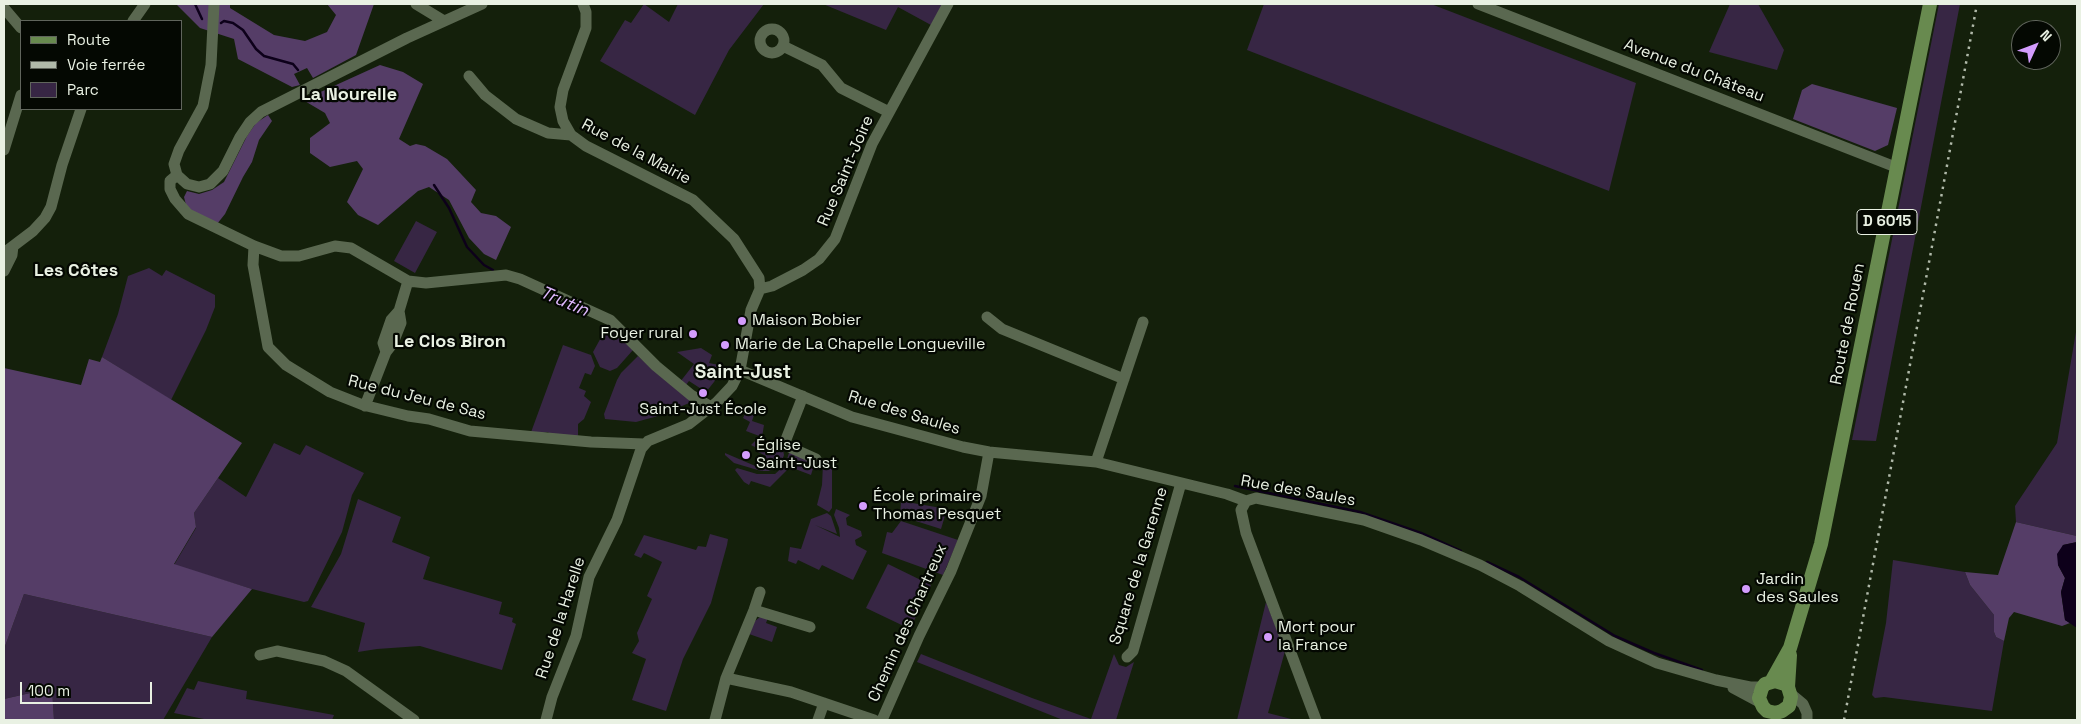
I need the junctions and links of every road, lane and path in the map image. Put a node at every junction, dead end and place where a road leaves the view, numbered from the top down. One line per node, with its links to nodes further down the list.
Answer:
1 (145, 4): 10 (street)
2 (214, 4): 21 (street)
3 (416, 4): 11 (street)
4 (482, 4): 11 (street)
5 (583, 4): 18 (street)
6 (948, 4): 17 (street, Rue Saint-Joire)
7 (1478, 4): 20 (street, Avenue du Château)
8 (1930, 4): 20 (main road, Route de Rouen / D 6015)
9 (4, 8): 12 (street)
10 (134, 20)
11 (444, 21): 21 (street)
12 (20, 27)
13 (783, 46): 17 (street)
14 (469, 76): 18 (street, Rue de la Mairie)
15 (20, 98): 19 (street)
16 (81, 110): 22 (street)
17 (889, 112): 27 (street, Rue Saint-Joire)
18 (571, 135): 27 (street, Rue de la Mairie)
19 (4, 150)
20 (1898, 168): 44 (main road, Route de Rouen / D 6015)
21 (177, 175): 23 (street)
22 (14, 246): 24 (street); 25 (street)
23 (254, 246): 26 (street); 33 (street, Rue du Jeu de Sas)
24 (4, 253)
25 (4, 271)
26 (408, 281): 33 (street); 34 (street)
27 (760, 289): 30 (street)
28 (987, 317): 31 (street)
29 (1143, 322): 31 (street)
30 (740, 370): 32 (street, Rue des Saules); 34 (street)
31 (1124, 379): 38 (street)
32 (803, 396): 36 (street, Rue des Saules); 37 (street)
33 (365, 406): 35 (street, Rue du Jeu de Sas)
34 (711, 407): 35 (street)
35 (644, 444): 55 (street, Rue de la Harelle)
36 (989, 452): 38 (street, Rue des Saules); 59 (street, Chemin des Chartreux)
37 (816, 459)
38 (1096, 462): 39 (street, Rue des Saules)
39 (1181, 483): 40 (street, Rue des Saules); 46 (street, Square de la Garenne)
40 (1246, 501): 48 (street, Rue des Saules); 60 (street)
41 (760, 592): 42 (street)
42 (754, 610): 43 (street); 47 (street)
43 (810, 627)
44 (1790, 648): 49 (main road, Route de Rouen / D 6015); 50 (main road, Route de Rouen / D 6015)
45 (260, 655): 54 (street)
46 (1127, 657)
47 (726, 678): 51 (street); 56 (street)
48 (1716, 680): 49 (street, Rue des Saules); 52 (street, Rue des Saules)
49 (1767, 684): 50 (main road); 52 (main road)
50 (1789, 691): 53 (main road); 61 (street)
51 (824, 703): 57 (street); 58 (street)
52 (1765, 711): 53 (main road)
53 (1783, 715): 61 (street)
54 (414, 720)
55 (546, 720)
56 (715, 720)
57 (818, 720)
58 (874, 720)
59 (882, 720)
60 (1316, 720)
61 (1806, 720)

